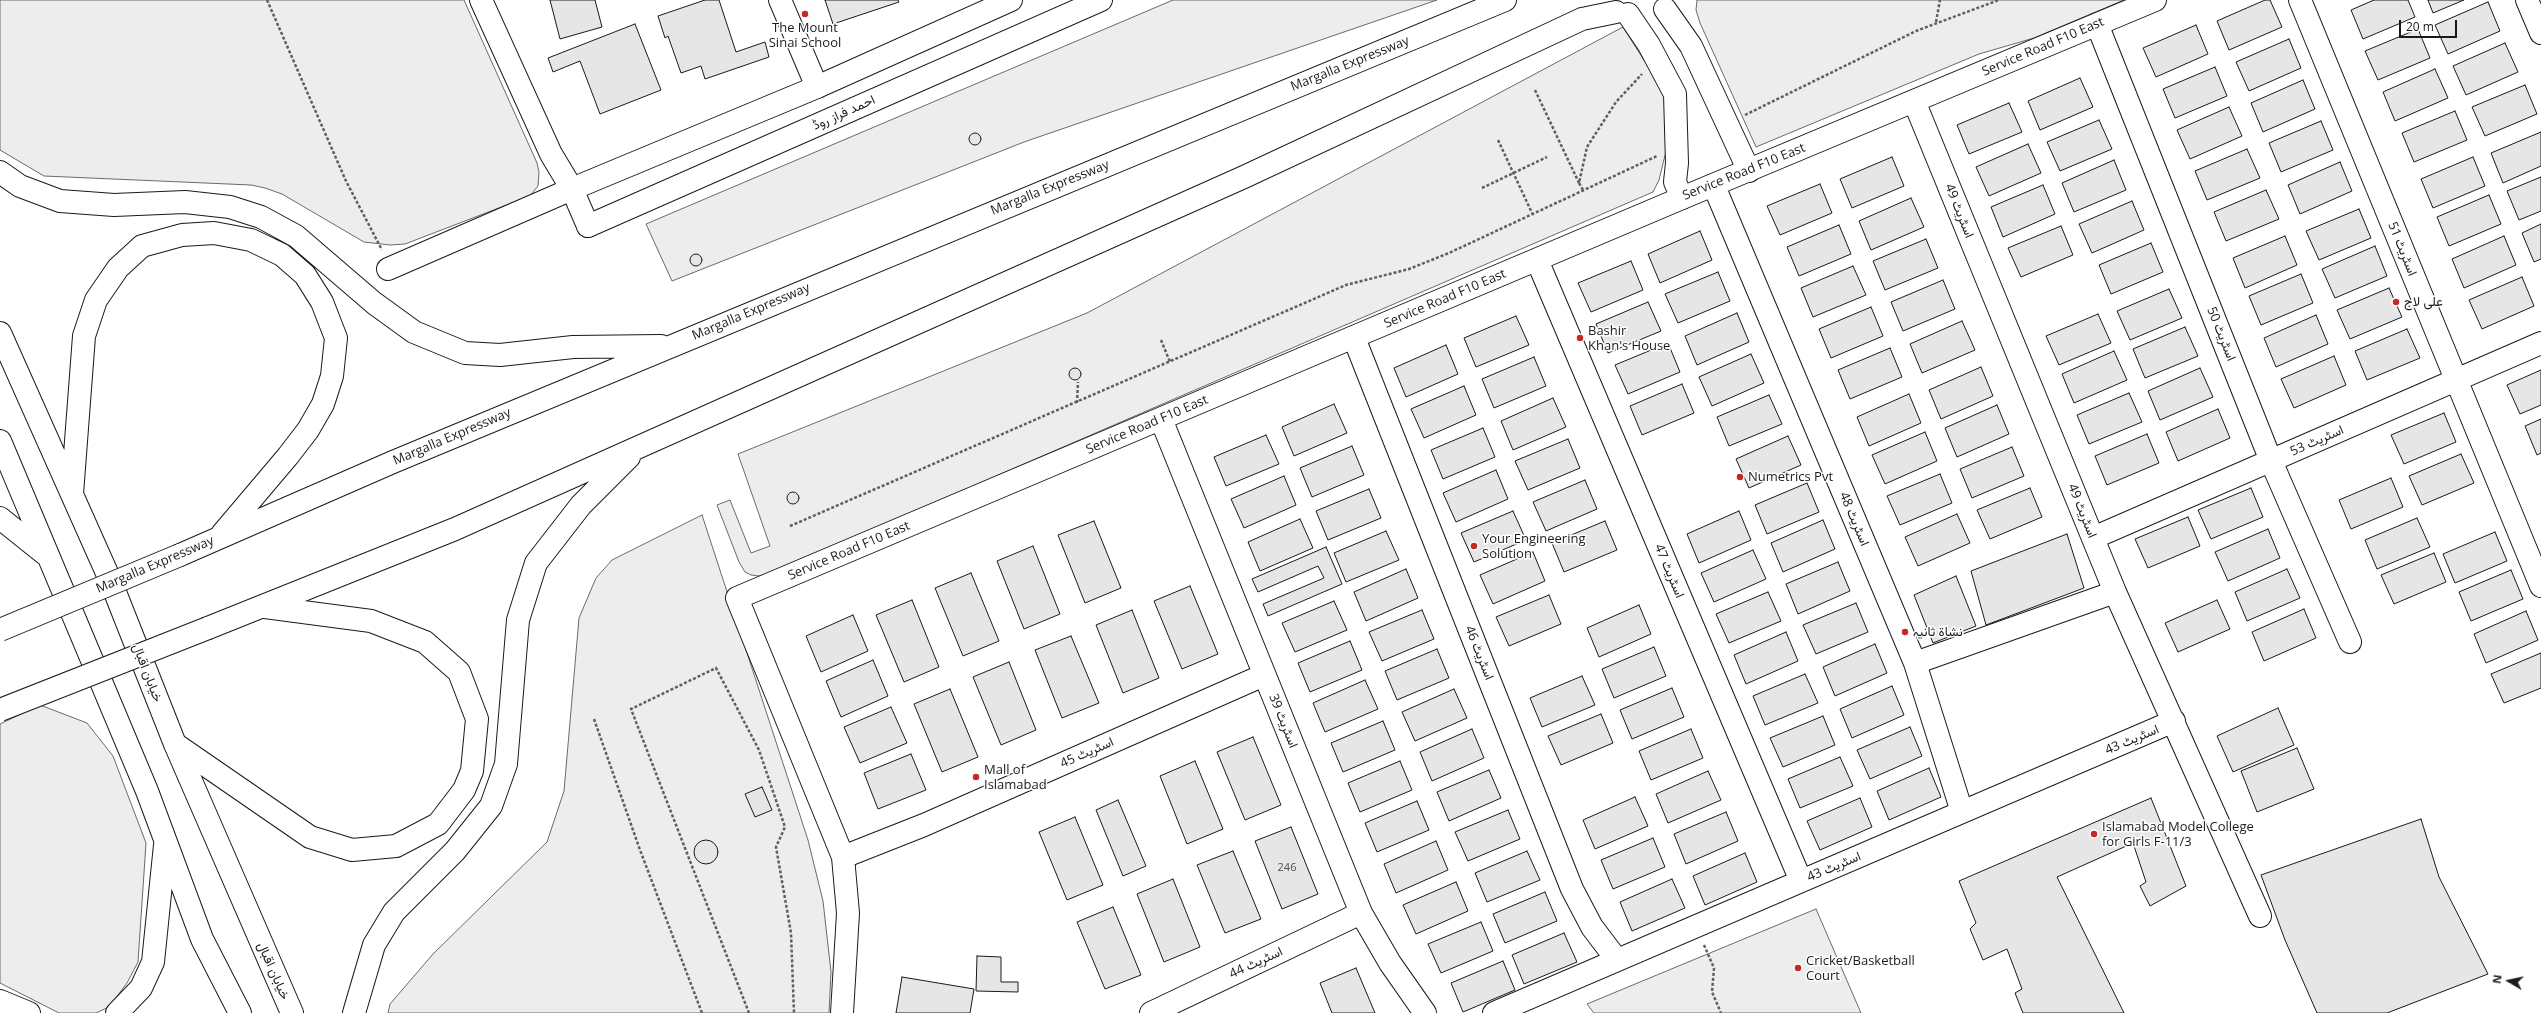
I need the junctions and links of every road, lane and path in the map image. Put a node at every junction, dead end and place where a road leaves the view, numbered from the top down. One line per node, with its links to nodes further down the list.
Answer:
1 (267, 0): 36 (path)
2 (481, 0): 31 (street)
3 (780, 0): 18 (street)
4 (1011, 0): 18 (street)
5 (1101, 0): 31 (street, احمد فراز روڈ)
6 (1505, 0): 41 (street, Margalla Expressway)
7 (1940, 0): 14 (path)
8 (1999, 0): 14 (path)
9 (2154, 0): 15 (street, Service Road F10 East)
10 (2300, 0): 43 (street, اسٹریٹ 51)
11 (2527, 0): 16 (street)
12 (1669, 4): 13 (street); 21 (street)
13 (1616, 9): 23 (street); 48 (street)
14 (1936, 23): 21 (path)
15 (2096, 24): 20 (street, Service Road F10 East); 49 (street, اسٹریٹ 50)
16 (2541, 33)
17 (1646, 70): 28 (path)
18 (817, 87): 31 (street)
19 (1535, 90): 28 (path)
20 (1914, 101): 25 (street, Service Road F10 East); 54 (street, اسٹریٹ 49)
21 (1728, 123): 25 (street)
22 (1498, 140): 27 (path)
23 (1677, 146): 32 (path); 33 (street)
24 (1546, 157): 27 (path)
25 (1749, 170): 29 (street, Service Road F10 East)
26 (0, 172): 41 (street)
27 (1513, 173): 30 (path); 34 (path)
28 (1579, 183): 32 (path)
29 (1714, 186): 33 (street, Service Road F10 East); 61 (street, اسٹریٹ 48)
30 (1482, 188)
31 (572, 189): 36 (street)
32 (1583, 190): 34 (path)
33 (1682, 198): 35 (street, Service Road F10 East)
34 (1532, 213): 42 (path)
35 (1537, 260): 38 (street, Service Road F10 East); 70 (street, اسٹریٹ 47)
36 (388, 269)
37 (0, 333): 50 (street, خیابان اقبال)
38 (1354, 338): 46 (street, Service Road F10 East); 74 (street, اسٹریٹ 46)
39 (1161, 340): 42 (path)
40 (2541, 343): 43 (street, اسٹریٹ 53)
41 (672, 346): 53 (street, Margalla Expressway)
42 (1170, 362): 45 (path)
43 (2456, 380): 49 (street, اسٹریٹ 53); 56 (street, اسٹریٹ 51)
44 (1078, 382): 45 (path)
45 (1077, 403): 52 (path)
46 (1161, 419): 62 (street, اسٹریٹ 39); 69 (street, Service Road F10 East)
47 (0, 441): 55 (street)
48 (640, 447): 58 (street); 80 (street)
49 (2271, 461): 54 (street, اسٹریٹ 53); 60 (street, اسٹریٹ 50)
50 (72, 494): 53 (street); 66 (street, خیابان اقبال)
51 (0, 518): 55 (street)
52 (790, 526)
53 (219, 538): 59 (street, Margalla Expressway, bridge)
54 (2093, 538): 57 (street, اسٹریٹ 49)
55 (48, 556): 68 (street)
56 (2541, 586)
57 (2115, 592): 61 (street); 65 (street, اسٹریٹ 49)
58 (262, 606): 63 (street, bridge); 66 (street)
59 (0, 630)
60 (2350, 642)
61 (1915, 664): 67 (street, اسٹریٹ 48)
62 (1264, 675): 69 (street, اسٹریٹ 45); 71 (street, اسٹریٹ 39)
63 (0, 710)
64 (594, 718): 81 (path)
65 (2174, 722): 67 (street, اسٹریٹ 43); 72 (street, اسٹریٹ 49)
66 (175, 744): 79 (street, خیابان اقبال)
67 (1962, 812): 70 (street, اسٹریٹ 43)
68 (165, 841): 77 (street); 78 (street)
69 (843, 857): 84 (street)
70 (1801, 881): 73 (street, اسٹریٹ 43)
71 (1361, 913): 85 (street, اسٹریٹ 44); 86 (street, اسٹریٹ 39)
72 (2260, 916)
73 (1696, 926): 74 (street, اسٹریٹ 43); 88 (path)
74 (1617, 960): 87 (street, اسٹریٹ 43)
75 (0, 1001): 76 (street)
76 (29, 1013)
77 (117, 1013)
78 (240, 1013)
79 (292, 1013)
80 (354, 1013)
81 (702, 1013)
82 (749, 1013): 83 (path)
83 (794, 1013)
84 (842, 1013)
85 (1151, 1013)
86 (1425, 1013)
87 (1494, 1013)
88 (1720, 1013)

